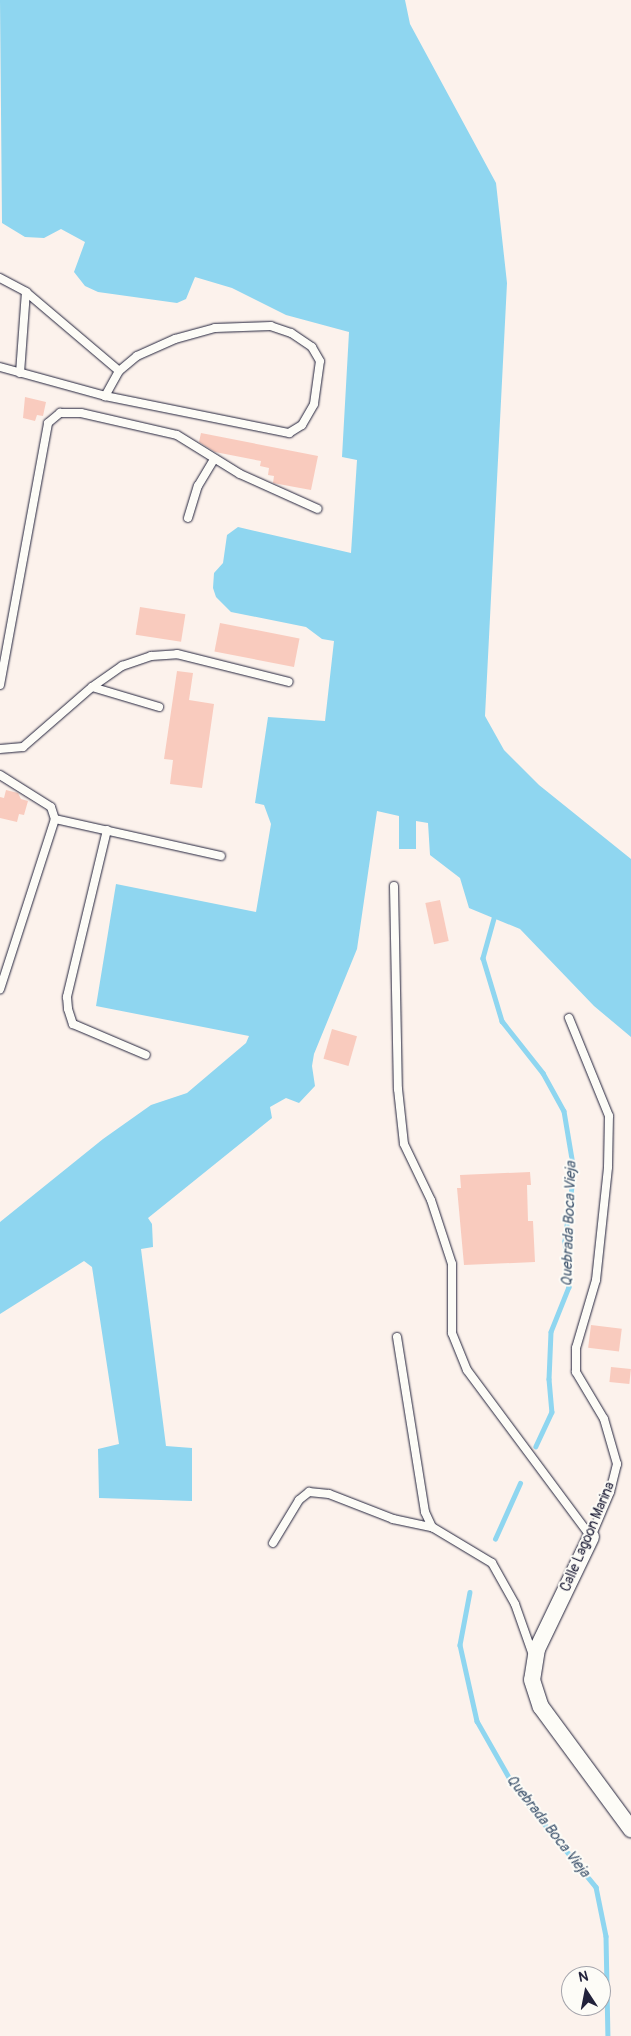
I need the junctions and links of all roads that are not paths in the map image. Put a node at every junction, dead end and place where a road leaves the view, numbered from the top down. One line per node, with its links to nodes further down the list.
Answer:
1 (0, 278): 2 (lane)
2 (26, 292): 4 (lane); 5 (lane)
3 (0, 367): 5 (lane)
4 (119, 371): 6 (lane); 6 (lane)
5 (20, 372): 6 (lane)
6 (105, 396)
7 (214, 459): 8 (lane); 9 (lane); 11 (lane)
8 (318, 509)
9 (188, 518)
10 (289, 682): 12 (lane)
11 (0, 685)
12 (92, 687): 13 (lane); 14 (lane)
13 (159, 707)
14 (0, 749)
15 (0, 774): 16 (lane)
16 (55, 818): 17 (lane); 20 (lane)
17 (107, 830): 18 (lane); 22 (lane)
18 (221, 856)
19 (394, 886): 25 (lane)
20 (0, 989)
21 (569, 1018): 25 (lane, Calle Lagoon Marina)
22 (146, 1055)
23 (397, 1337): 24 (lane)
24 (432, 1527): 26 (lane); 27 (lane)
25 (591, 1537): 27 (street, Calle Lagoon Marina)
26 (273, 1543)
27 (535, 1661): 28 (street, Calle Lagoon Marina)
28 (631, 1829)

